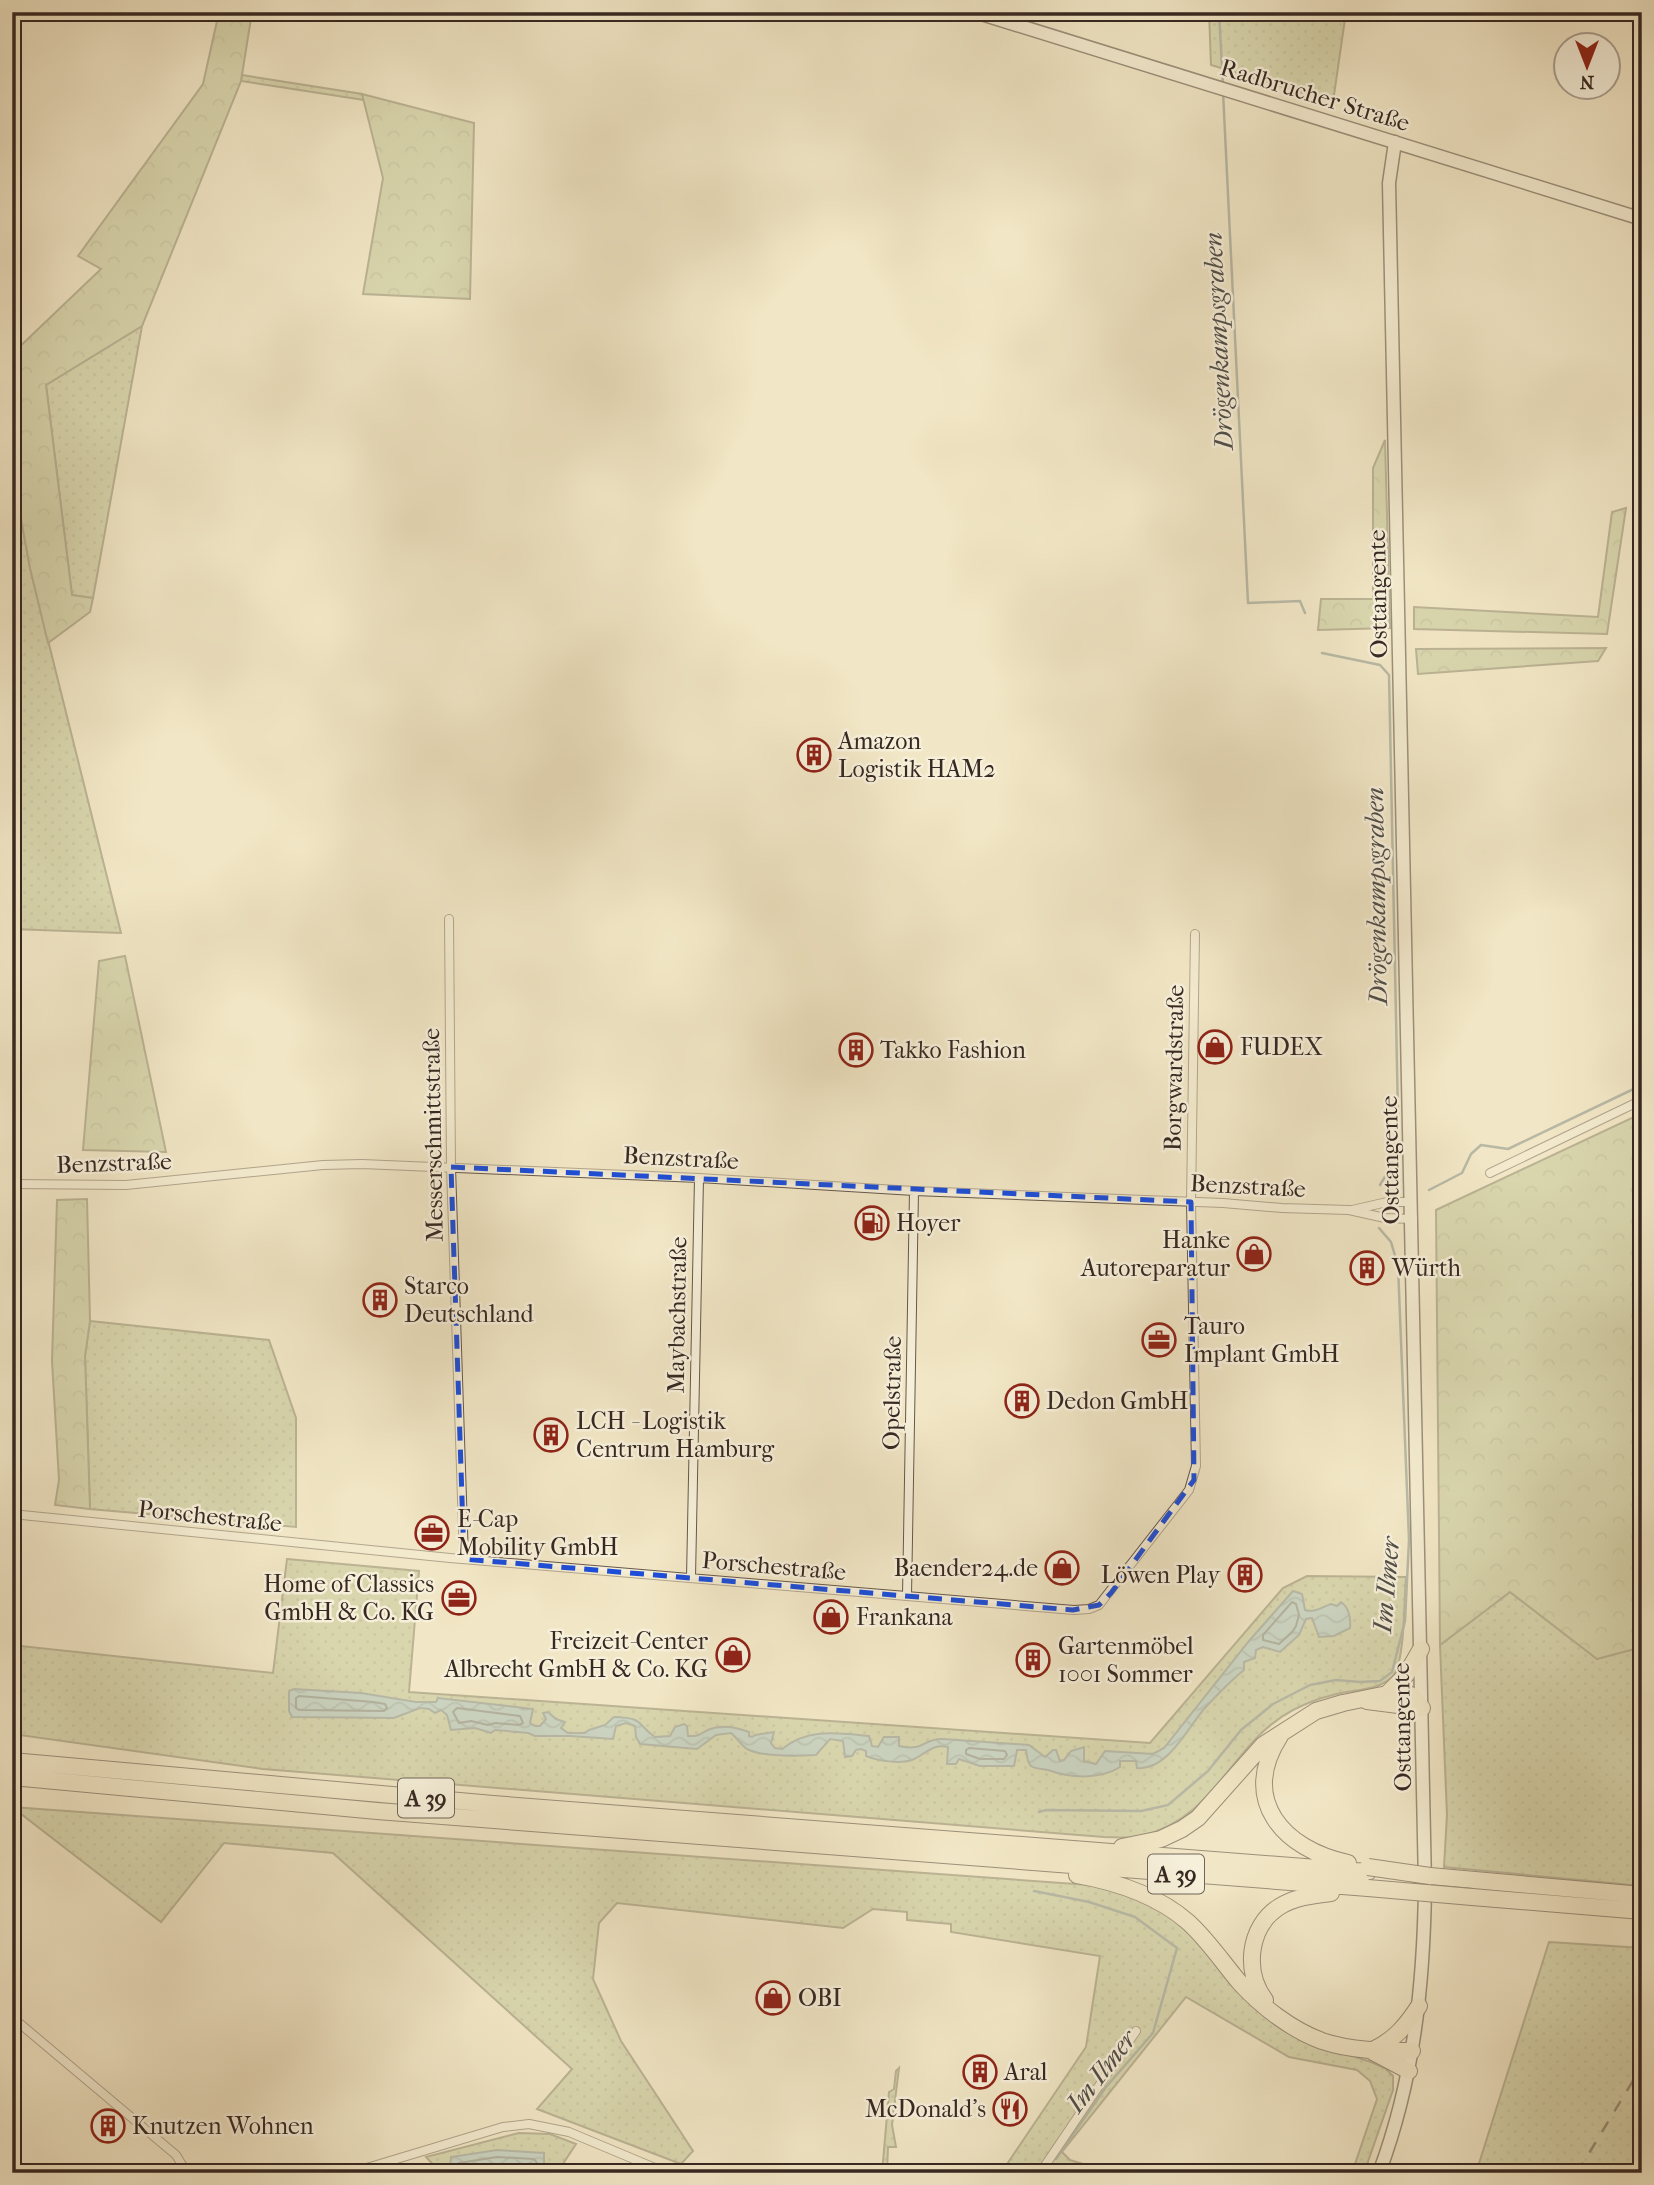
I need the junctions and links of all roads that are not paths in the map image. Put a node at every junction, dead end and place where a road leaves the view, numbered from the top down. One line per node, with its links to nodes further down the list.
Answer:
1 (975, 12): 2 (street, Radbrucher Straße)
2 (1395, 142): 3 (street, Radbrucher Straße); 13 (street, Osttangente)
3 (1642, 219)
4 (449, 919): 7 (street, Messerschmittstraße)
5 (1195, 934): 12 (street, Borgwardstraße)
6 (1642, 1100): 8 (street)
7 (451, 1167): 9 (street, Benzstraße); 10 (street, Benzstraße); 17 (street, Messerschmittstraße)
8 (1490, 1173)
9 (699, 1178): 11 (street, Benzstraße); 18 (street, Maybachstraße)
10 (12, 1184)
11 (914, 1191): 12 (street, Benzstraße); 19 (street, Opelstraße)
12 (1191, 1202): 14 (street, Benzstraße); 19 (street, Porschestraße)
13 (1412, 1202): 14 (street, Benzstraße); 15 (street, Osttangente)
14 (1349, 1210): 15 (street, Benzstraße)
15 (1412, 1219): 20 (street, Osttangente)
16 (12, 1514): 17 (street, Porschestraße)
17 (464, 1559): 18 (street, Porschestraße)
18 (691, 1578): 19 (street, Porschestraße)
19 (908, 1596)
20 (1421, 1649): 21 (highway); 23 (street, Osttangente)
21 (1387, 1694): 22 (highway); 23 (highway)
22 (1361, 1700): 23 (highway); 24 (highway)
23 (1422, 1708): 33 (street, Osttangente)
24 (1286, 1728): 27 (highway); 29 (highway)
25 (12, 1761): 27 (highway, A 39)
26 (12, 1777): 28 (highway, A 39)
27 (1088, 1851): 29 (highway, A 39)
28 (985, 1859): 29 (highway, A 39); 35 (highway)
29 (1368, 1876): 30 (highway, A 39, bridge); 30 (highway, A 39, bridge); 35 (highway)
30 (1472, 1889): 31 (highway, A 39); 32 (highway, A 39)
31 (1642, 1895)
32 (1642, 1911)
33 (1419, 2006): 37 (highway); 38 (street, Osttangente)
34 (12, 2017): 40 (street)
35 (1283, 2020): 37 (highway)
36 (1136, 2031): 43 (street)
37 (1370, 2051): 38 (highway); 39 (highway)
38 (1412, 2051): 39 (street, Osttangente)
39 (1409, 2071): 44 (street, Osttangente)
40 (187, 2173)
41 (350, 2173): 42 (street)
42 (667, 2173)
43 (1040, 2173)
44 (1379, 2173)

